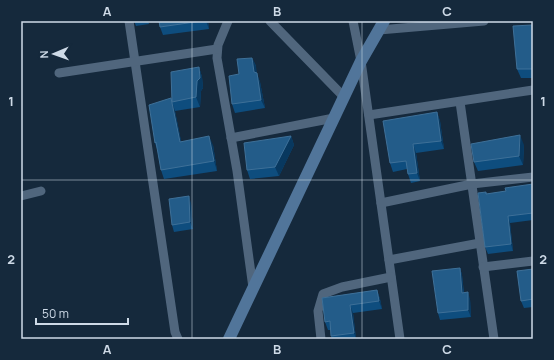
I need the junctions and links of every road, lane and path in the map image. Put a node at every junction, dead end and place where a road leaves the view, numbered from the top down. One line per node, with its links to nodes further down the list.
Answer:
1 (129, 21): 8 (street)
2 (228, 21): 7 (street)
3 (270, 21): 12 (street)
4 (353, 21): 9 (street)
5 (484, 21): 6 (street)
6 (382, 25): 9 (main road)
7 (218, 49): 8 (street); 16 (street)
8 (136, 61): 10 (street); 28 (street)
9 (361, 61): 12 (main road); 14 (street)
10 (59, 72)
11 (533, 90): 13 (street)
12 (344, 97): 15 (main road)
13 (460, 102): 14 (street); 18 (street)
14 (369, 115): 21 (street)
15 (334, 118): 16 (street); 27 (main road)
16 (231, 138): 27 (street)
17 (533, 177): 18 (street)
18 (472, 184): 21 (street); 22 (street)
19 (41, 191): 20 (street)
20 (21, 196)
21 (381, 202): 23 (street)
22 (480, 243): 23 (street); 25 (street)
23 (388, 260): 26 (street)
24 (533, 261): 25 (street)
25 (483, 267): 32 (street)
26 (391, 277): 30 (street); 31 (street)
27 (253, 288): 29 (main road)
28 (178, 339)
29 (229, 339)
30 (321, 339)
31 (400, 339)
32 (494, 339)

